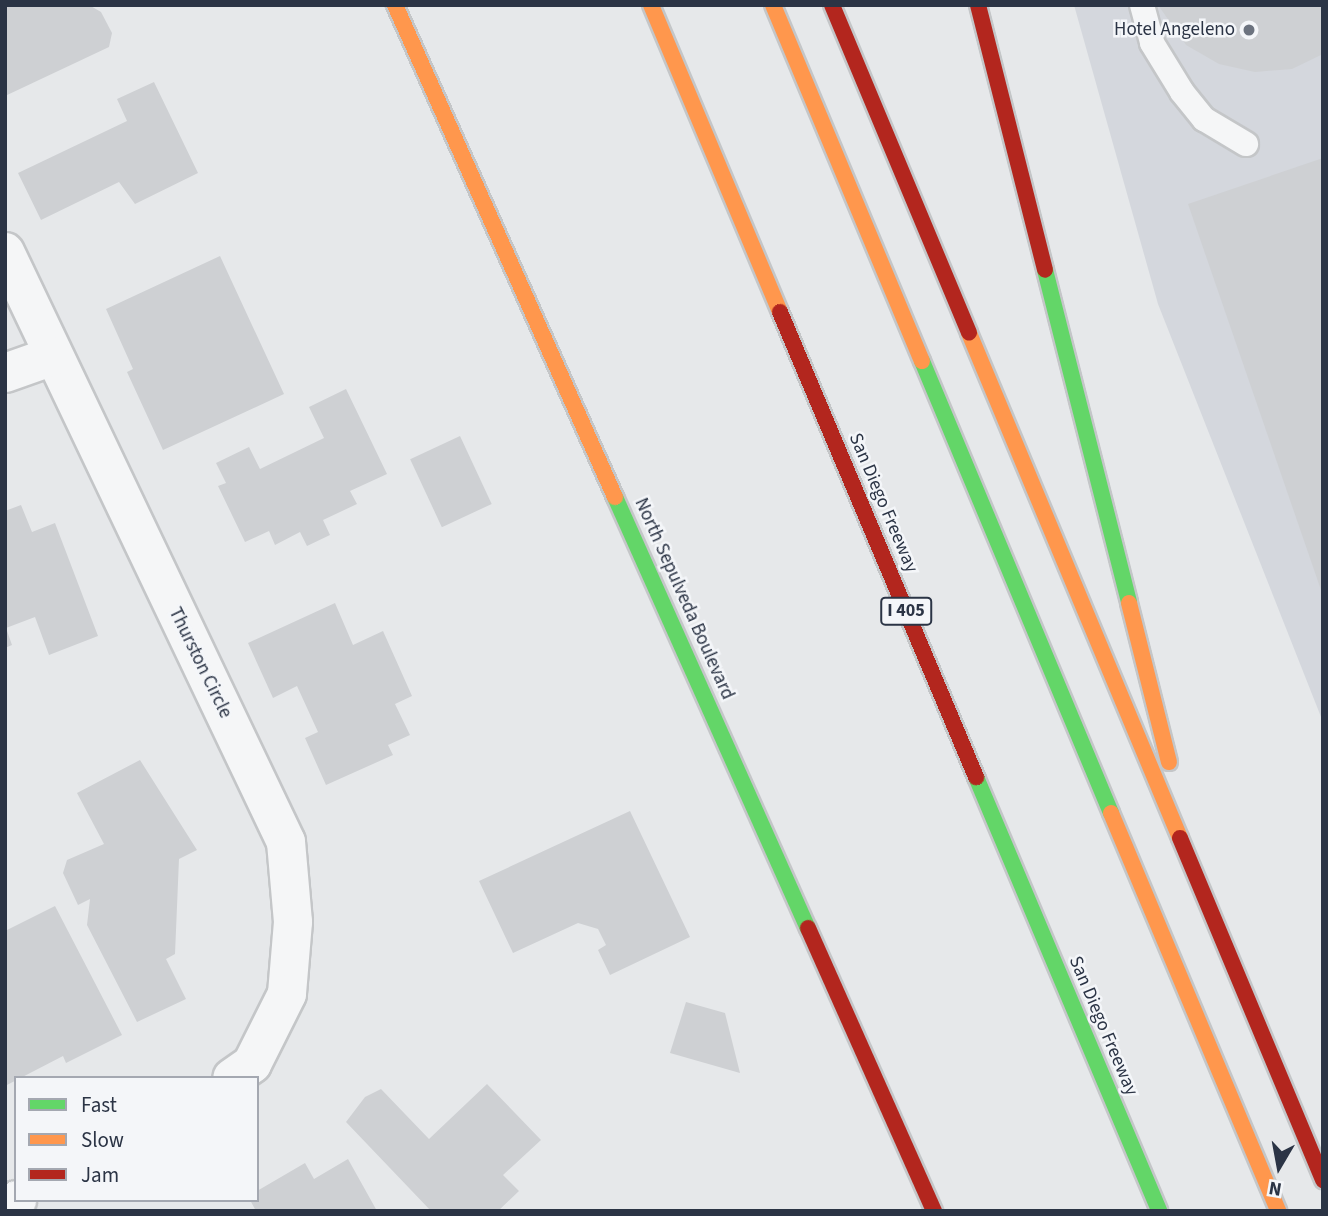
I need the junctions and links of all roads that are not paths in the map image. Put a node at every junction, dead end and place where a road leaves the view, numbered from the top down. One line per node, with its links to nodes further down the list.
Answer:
1 (395, 5): 14 (main road, North Sepulveda Boulevard)
2 (773, 5): 16 (main road)
3 (832, 5): 11 (main road)
4 (978, 5): 11 (main road)
5 (1142, 5): 7 (lane)
6 (651, 7): 15 (main road, San Diego Freeway / I 405)
7 (1246, 144)
8 (5, 252): 9 (street, Thurston Circle)
9 (53, 356): 10 (street); 12 (street, Thurston Circle)
10 (5, 373)
11 (1200, 886): 13 (main road)
12 (235, 1076)
13 (1323, 1180)
14 (934, 1211)
15 (1159, 1211)
16 (1278, 1211)

